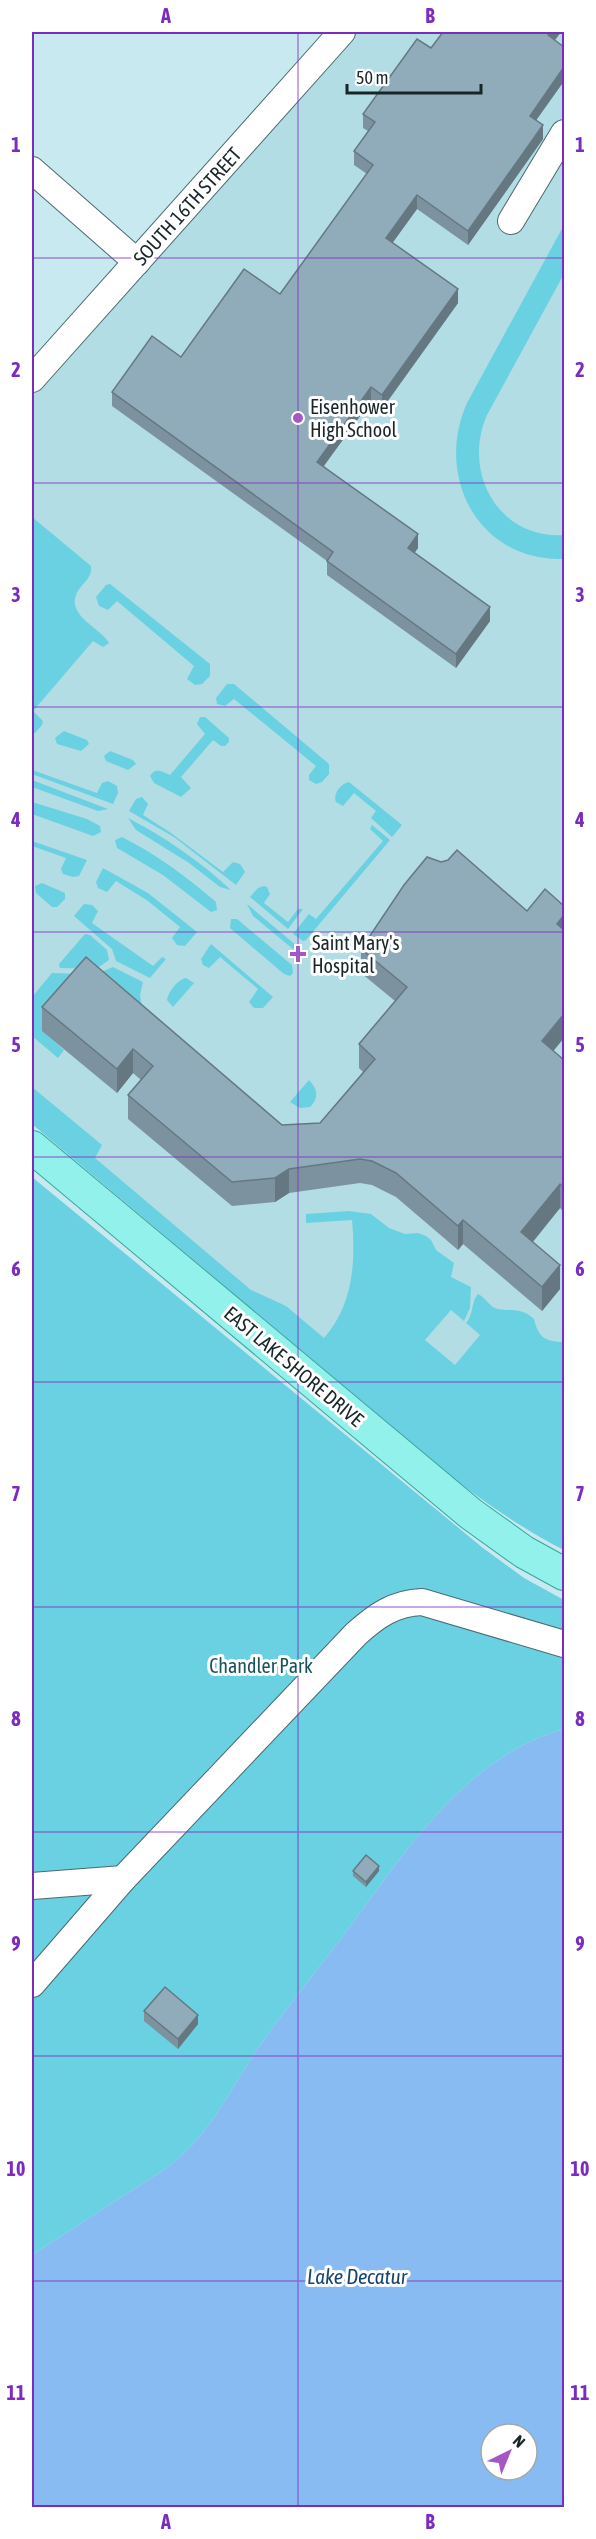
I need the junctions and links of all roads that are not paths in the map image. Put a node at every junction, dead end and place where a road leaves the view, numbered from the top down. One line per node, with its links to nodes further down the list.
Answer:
1 (340, 32): 5 (street, SOUTH 16TH STREET)
2 (564, 133): 4 (street)
3 (32, 170): 5 (street)
4 (511, 221)
5 (137, 262): 6 (street, SOUTH 16TH STREET)
6 (32, 378)
7 (32, 1147): 8 (main road, EAST LAKE SHORE DRIVE)
8 (564, 1574)
9 (564, 1644): 10 (street)
10 (123, 1879): 11 (street); 12 (street)
11 (32, 1886)
12 (32, 1984)

